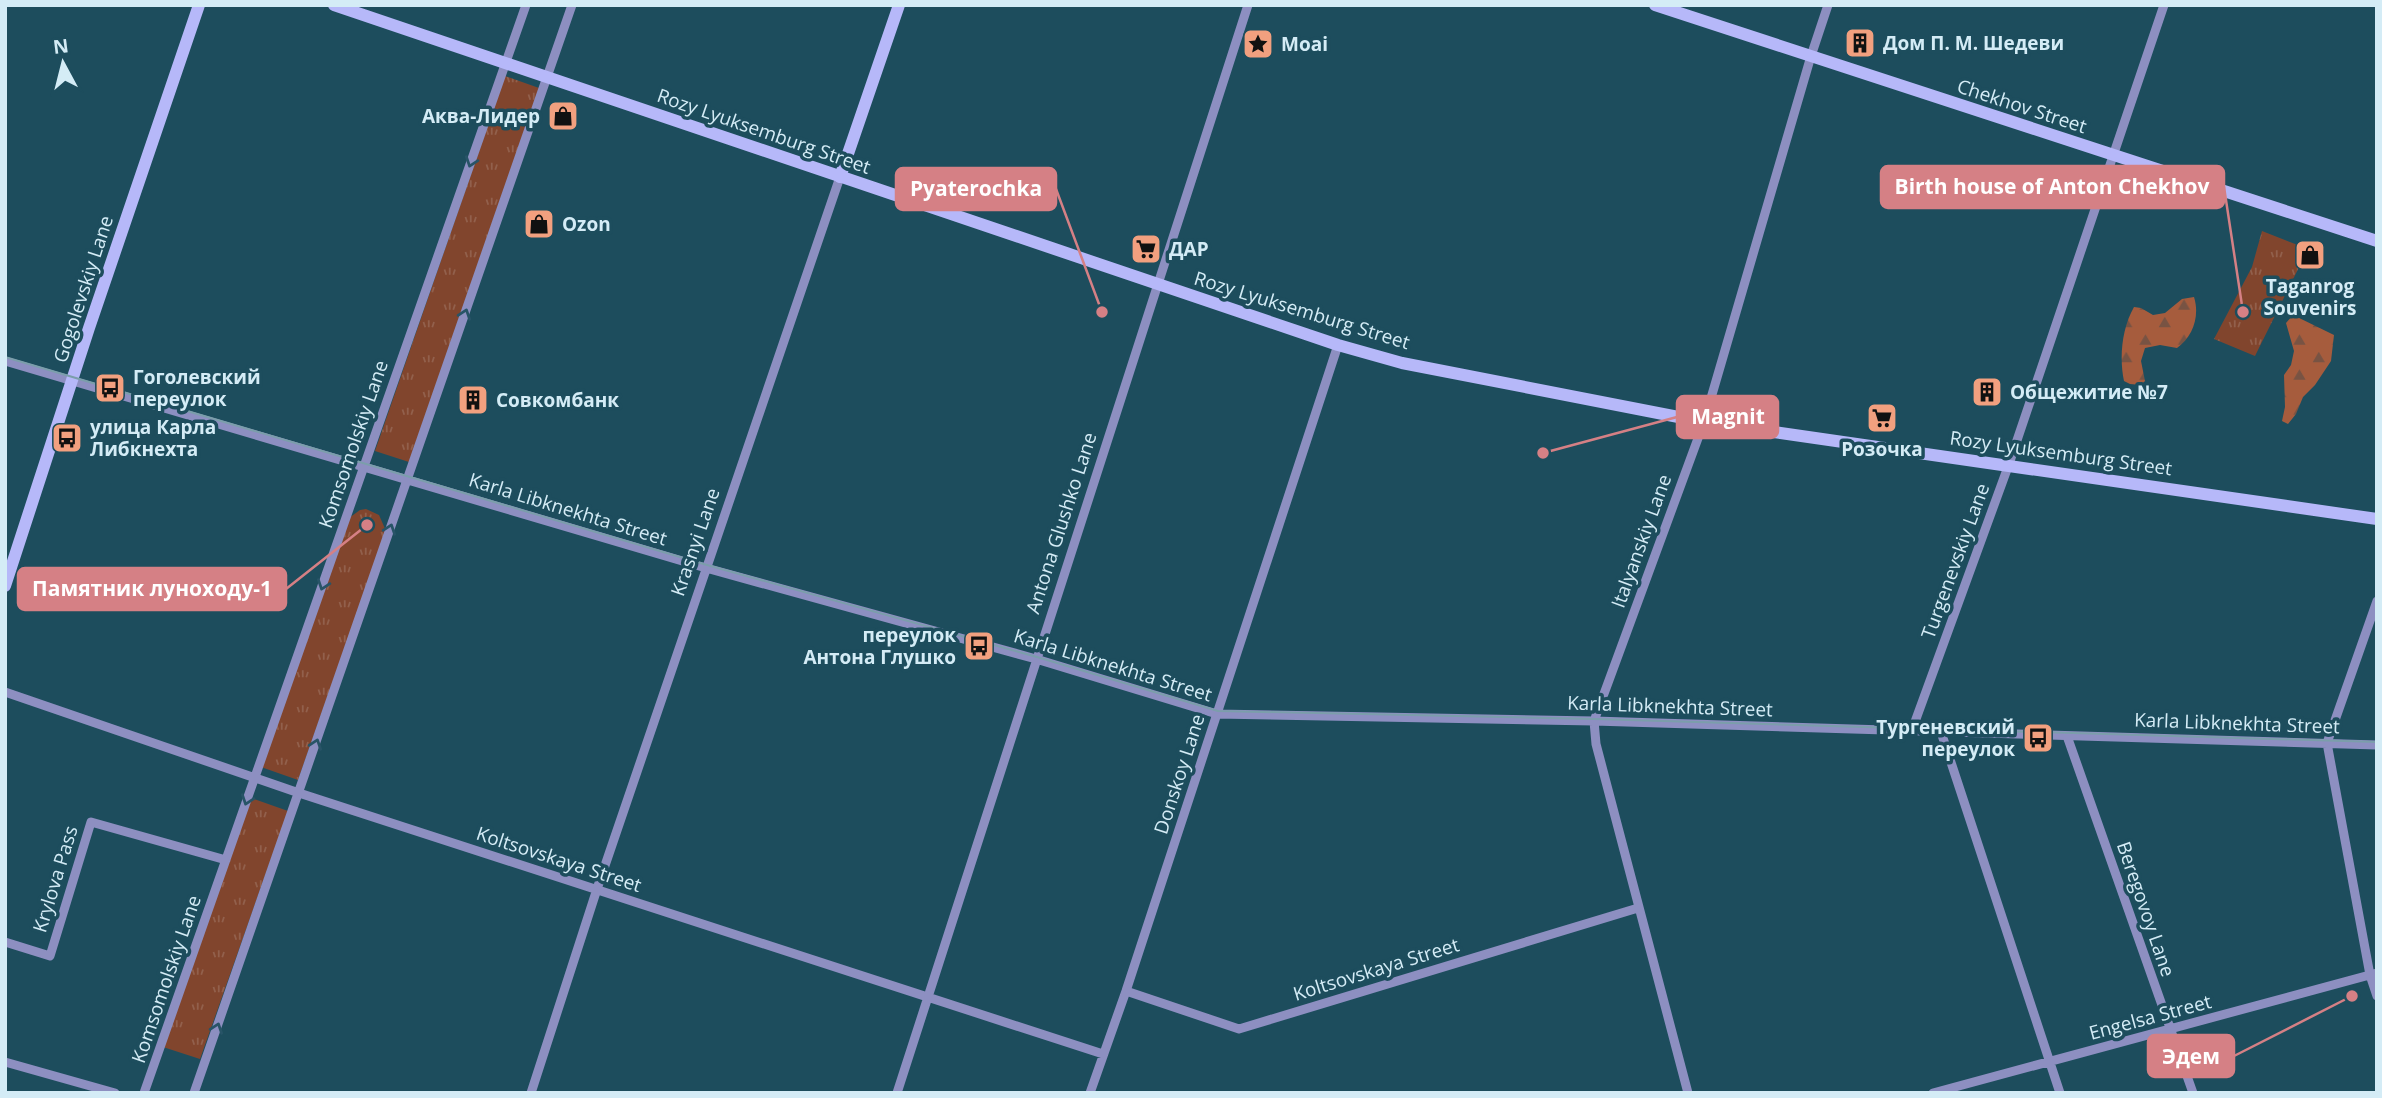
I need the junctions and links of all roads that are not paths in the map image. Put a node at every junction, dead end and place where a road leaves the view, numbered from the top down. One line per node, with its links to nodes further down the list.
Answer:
1 (200, 5): 19 (street, Gogolevskiy Lane)
2 (334, 5): 11 (street, Rozy Lyuksemburg Street)
3 (526, 5): 11 (street, Komsomolskiy Lane)
4 (572, 5): 12 (street)
5 (898, 5): 14 (street, Krasnyi Lane)
6 (1248, 5): 16 (street, Antona Glushko Lane)
7 (1656, 5): 10 (street, Chekhov Street)
8 (1828, 5): 10 (street, Italyanskiy Lane)
9 (2164, 5): 13 (street, Turgenevskiy Lane)
10 (1811, 57): 13 (street, Chekhov Street); 20 (street, Italyanskiy Lane)
11 (505, 64): 12 (street, Rozy Lyuksemburg Street); 22 (street, Komsomolskiy Lane, one-way to 22)
12 (547, 78): 14 (street, Rozy Lyuksemburg Street); 23 (street, one-way to 12)
13 (2114, 156): 15 (street, Chekhov Street); 21 (street, Turgenevskiy Lane)
14 (840, 177): 16 (street, Rozy Lyuksemburg Street); 25 (street, Krasnyi Lane)
15 (2377, 241)
16 (1157, 284): 17 (street, Rozy Lyuksemburg Street); 28 (street, Antona Glushko Lane)
17 (1338, 345): 20 (street, Rozy Lyuksemburg Street); 30 (street, Donskoy Lane)
18 (5, 361): 19 (street, Karla Libknekhta Street)
19 (73, 381): 22 (street, Karla Libknekhta Street); 26 (street, Gogolevskiy Lane)
20 (1704, 422): 21 (street, Rozy Lyuksemburg Street); 31 (street, Italyanskiy Lane)
21 (2009, 464): 24 (street, Rozy Lyuksemburg Street); 32 (street, Turgenevskiy Lane)
22 (365, 466): 23 (street, Karla Libknekhta Street); 37 (street, Komsomolskiy Lane, one-way to 37)
23 (408, 480): 25 (street, Karla Libknekhta Street); 38 (street, one-way to 23)
24 (2377, 519)
25 (706, 568): 28 (street, Karla Libknekhta Street); 40 (street, Krasnyi Lane)
26 (5, 586)
27 (2377, 600): 35 (street)
28 (1036, 660): 30 (street, Karla Libknekhta Street); 46 (street, Antona Glushko Lane)
29 (5, 692): 37 (street, Koltsovskaya Street)
30 (1217, 714): 31 (street, Karla Libknekhta Street); 44 (street, Donskoy Lane)
31 (1594, 721): 32 (street, Karla Libknekhta Street); 41 (street, Italyanskiy Lane)
32 (1912, 730): 33 (street, Karla Libknekhta Street)
33 (1941, 732): 34 (street, Karla Libknekhta Street); 50 (street)
34 (2067, 736): 35 (street, Karla Libknekhta Street); 47 (street, Beregovoy Lane)
35 (2327, 744): 36 (street, Karla Libknekhta Street); 43 (street)
36 (2377, 745)
37 (256, 777): 38 (street, Koltsovskaya Street); 39 (street, Komsomolskiy Lane, one-way to 39)
38 (299, 793): 40 (street, Koltsovskaya Street); 53 (street, one-way to 38)
39 (226, 860): 42 (street, Krylova Pass); 52 (street, Komsomolskiy Lane)
40 (597, 889): 46 (street, Koltsovskaya Street); 54 (street, Krasnyi Lane)
41 (1638, 908): 44 (street, Koltsovskaya Street); 57 (street, Italyanskiy Lane)
42 (5, 942)
43 (2373, 974): 45 (street); 47 (street, Engelsa Street)
44 (1126, 991): 48 (street, Donskoy Lane)
45 (2377, 996)
46 (927, 997): 48 (street, Koltsovskaya Street); 55 (street, Antona Glushko Lane)
47 (2169, 1030): 50 (street, Engelsa Street); 60 (street, Beregovoy Lane)
48 (1103, 1054): 56 (street, Donskoy Lane)
49 (5, 1062): 51 (street)
50 (2049, 1062): 58 (street, Engelsa Street); 59 (street)
51 (115, 1093)
52 (144, 1093)
53 (194, 1093)
54 (531, 1093)
55 (897, 1093)
56 (1090, 1093)
57 (1689, 1093)
58 (1933, 1093)
59 (2060, 1093)
60 (2193, 1093)

